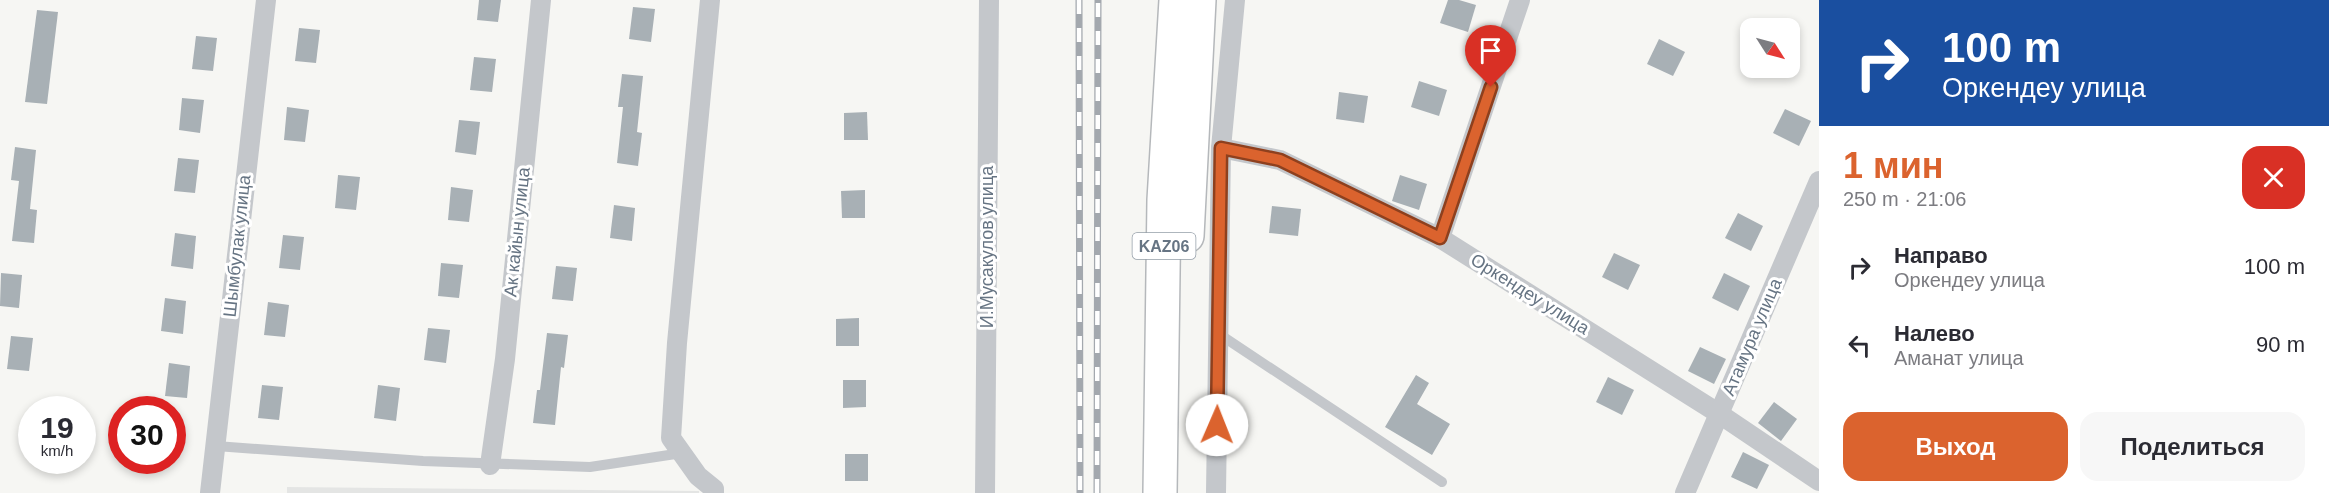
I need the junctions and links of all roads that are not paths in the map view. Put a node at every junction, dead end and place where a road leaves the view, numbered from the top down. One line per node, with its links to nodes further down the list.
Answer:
1 (266, 0): 14 (street, Шымбулак улица)
2 (541, 0): 16 (street, Ак кайын улица)
3 (710, 0): 15 (street)
4 (989, 0): 21 (street, И.Мусакулов улица)
5 (1176, 0): 22 (highway, KАZ06)
6 (1199, 0): 23 (highway, KАZ06)
7 (1235, 0): 9 (street)
8 (1520, 0): 11 (street)
9 (1221, 148): 11 (street, Оркендеу улица); 12 (street)
10 (1819, 181): 13 (street, Атамура улица)
11 (1440, 238): 13 (street, Оркендеу улица)
12 (1219, 334): 18 (lane); 24 (street)
13 (1719, 413): 17 (street, Оркендеу улица); 25 (street, Атамура улица)
14 (216, 446): 16 (lane); 19 (street, Шымбулак улица)
15 (682, 453): 16 (lane); 20 (street)
16 (490, 465)
17 (1819, 481)
18 (1442, 482)
19 (210, 493)
20 (714, 493)
21 (985, 493)
22 (1160, 493)
23 (1183, 493)
24 (1216, 493)
25 (1685, 493)

